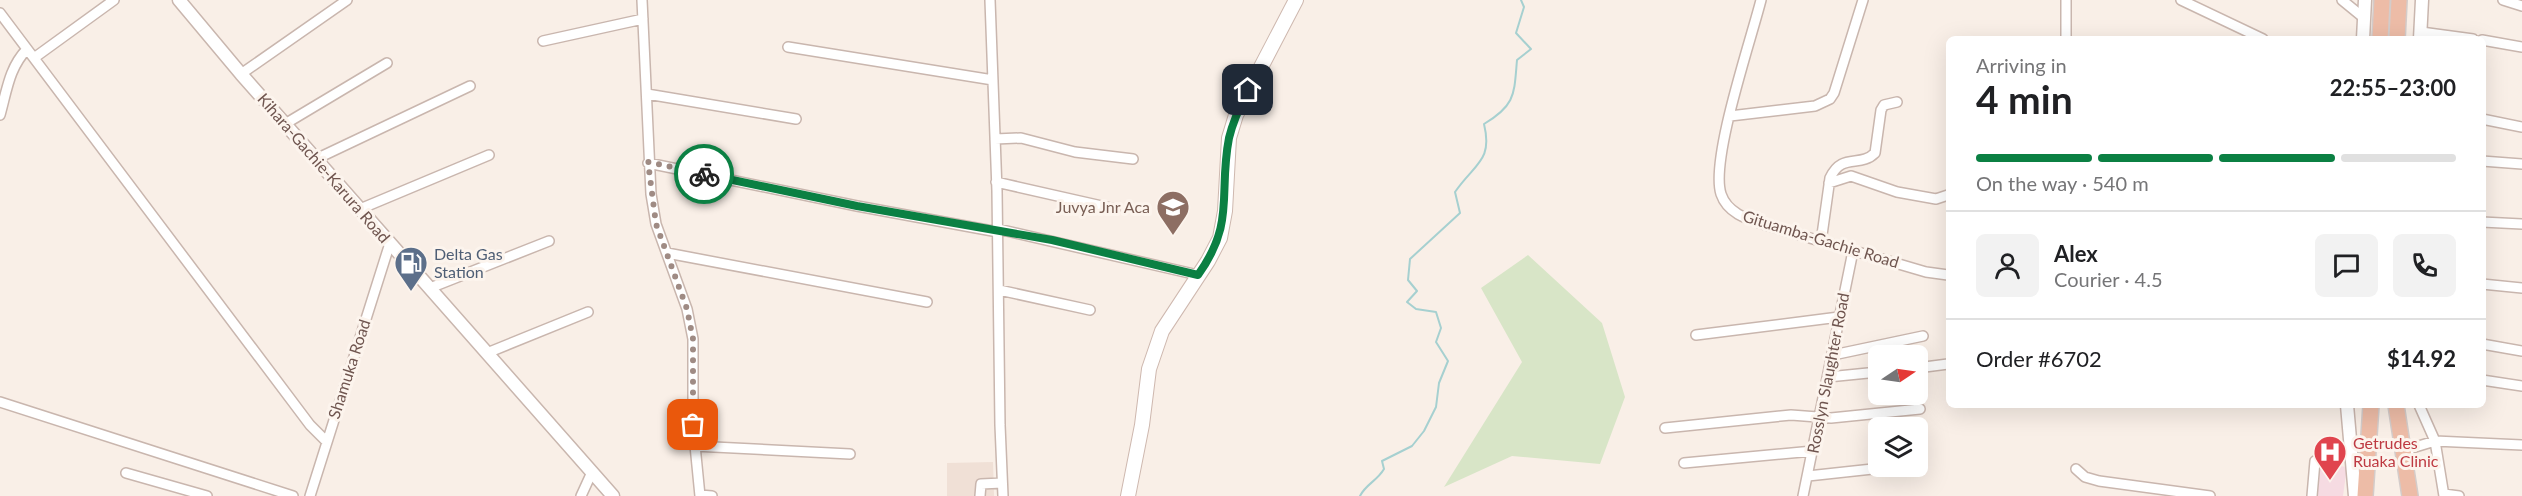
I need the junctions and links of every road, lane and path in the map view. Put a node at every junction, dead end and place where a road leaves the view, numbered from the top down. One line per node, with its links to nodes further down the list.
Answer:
1 (114, 0): 32 (street)
2 (347, 0): 34 (street)
3 (642, 0): 20 (street)
4 (990, 0): 35 (street)
5 (1294, 0): 66 (main road)
6 (1761, 0): 41 (street, Gituamba-Gachie Road)
7 (1863, 0): 41 (street)
8 (2066, 0): 22 (street)
9 (2181, 0): 23 (street)
10 (2342, 0): 19 (street)
11 (2364, 0): 19 (street)
12 (2382, 0): 25 (highway)
13 (2399, 0): 26 (highway)
14 (2422, 0): 21 (street)
15 (2503, 0): 17 (street)
16 (183, 1): 34 (street, Kihara-Gachie-Karura Road)
17 (2522, 6)
18 (0, 13): 31 (street)
19 (2364, 18): 24 (street)
20 (643, 19): 27 (street); 37 (street)
21 (2421, 35)
22 (2066, 36)
23 (2257, 36)
24 (2363, 36)
25 (2380, 36)
26 (2397, 36)
27 (543, 41)
28 (2486, 41): 30 (street)
29 (788, 47): 35 (street)
30 (2522, 47)
31 (27, 49): 32 (street); 38 (street)
32 (34, 58): 96 (street)
33 (387, 63): 44 (street)
34 (241, 74): 44 (street, Kihara-Gachie-Karura Road)
35 (993, 80): 46 (street)
36 (470, 86): 48 (street)
37 (647, 94): 42 (street); 51 (street)
38 (2, 101): 40 (street)
39 (1897, 102): 54 (street)
40 (0, 115)
41 (1730, 116): 62 (street, Gituamba-Gachie Road)
42 (796, 119)
43 (2486, 120): 45 (street)
44 (285, 124): 48 (street, Kihara-Gachie-Karura Road)
45 (2522, 127)
46 (995, 139): 49 (street); 53 (street)
47 (489, 155): 56 (street)
48 (316, 159): 56 (street, Kihara-Gachie-Karura Road)
49 (1133, 159)
50 (2486, 161): 52 (street)
51 (648, 162): 60 (street); 65 (street)
52 (2522, 164)
53 (996, 182): 57 (street); 60 (street)
54 (1829, 183): 55 (street); 62 (street)
55 (1946, 196)
56 (360, 209): 63 (street, Kihara-Gachie-Karura Road)
57 (1115, 209)
58 (2486, 222): 59 (street)
59 (2522, 224)
60 (998, 231): 66 (street); 71 (street)
61 (549, 242): 69 (street)
62 (1821, 242): 64 (street, Gituamba-Gachie Road)
63 (390, 243): 69 (street, Kihara-Gachie-Karura Road); 96 (street, Shamuka Road)
64 (1853, 250): 67 (street, Gituamba-Gachie Road); 75 (street, Rosslyn Slaughter Road)
65 (667, 253): 72 (street); 99 (street)
66 (1198, 275): 121 (main road)
67 (1946, 275)
68 (2486, 284): 70 (street)
69 (430, 288): 80 (street, Kihara-Gachie-Karura Road)
70 (2522, 288)
71 (999, 290): 73 (street); 110 (street)
72 (927, 302)
73 (1090, 310)
74 (588, 312): 80 (street)
75 (1839, 317): 76 (street); 81 (street, Rosslyn Slaughter Road)
76 (1696, 335)
77 (1923, 336): 81 (street)
78 (2486, 345): 79 (street)
79 (2522, 351)
80 (487, 353): 107 (street, Kihara-Gachie-Karura Road)
81 (1833, 354): 85 (street, Rosslyn Slaughter Road)
82 (1946, 364): 83 (street)
83 (1928, 367)
84 (1868, 373): 85 (street)
85 (1828, 377): 94 (street, Rosslyn Slaughter Road)
86 (2486, 381): 87 (street)
87 (2522, 386)
88 (0, 402): 113 (street)
89 (2347, 408): 125 (street)
90 (2371, 408): 126 (highway)
91 (2396, 408): 102 (highway)
92 (2420, 408): 97 (street)
93 (1920, 409): 94 (street)
94 (1821, 416): 95 (street); 100 (street, Rosslyn Slaughter Road)
95 (1665, 428)
96 (326, 441): 114 (street, Shamuka Road)
97 (2435, 441): 98 (street); 102 (street); 111 (street)
98 (2522, 445)
99 (694, 446): 101 (street); 117 (street)
100 (1813, 452): 104 (street); 109 (street, Rosslyn Slaughter Road)
101 (850, 454)
102 (2403, 455): 127 (highway)
103 (2315, 461): 124 (street)
104 (1684, 463)
105 (1868, 469): 109 (street)
106 (2076, 470): 123 (street)
107 (592, 472): 115 (street); 116 (street, Kihara-Gachie-Karura Road)
108 (126, 473): 112 (street)
109 (1808, 476): 122 (street, Rosslyn Slaughter Road)
110 (1002, 483): 119 (street); 120 (street)
111 (2444, 495): 128 (street)
112 (207, 496)
113 (293, 496)
114 (309, 496)
115 (581, 496)
116 (613, 496)
117 (700, 496): 118 (street)
118 (712, 496)
119 (980, 496)
120 (1003, 496)
121 (1128, 496)
122 (1803, 496)
123 (2210, 496)
124 (2312, 496)
125 (2355, 496)
126 (2365, 496)
127 (2410, 496)
128 (2459, 496)

